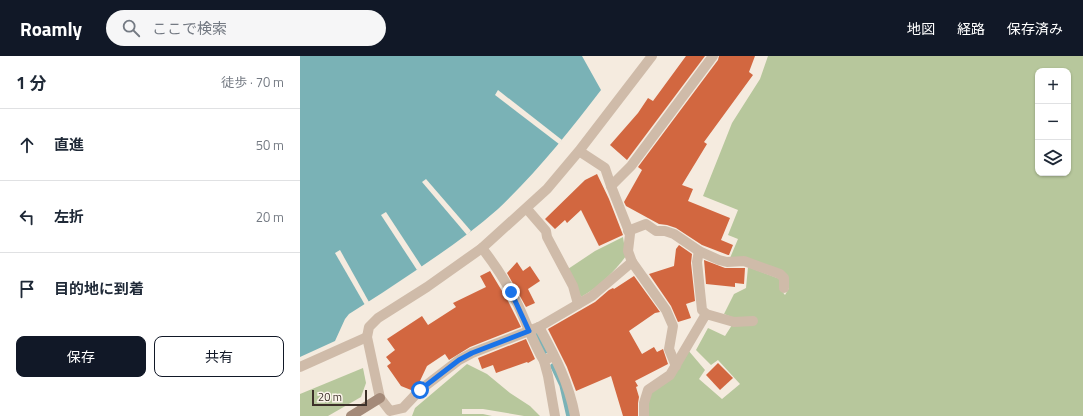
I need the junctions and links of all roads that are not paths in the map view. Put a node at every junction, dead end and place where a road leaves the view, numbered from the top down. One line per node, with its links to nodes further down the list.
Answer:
1 (652, 56): 3 (street)
2 (713, 56): 4 (street)
3 (579, 151): 4 (street); 5 (street)
4 (611, 186): 6 (street)
5 (527, 209): 7 (street); 11 (street)
6 (628, 231): 8 (street); 9 (street)
7 (482, 248): 15 (street); 16 (street)
8 (699, 251): 10 (street); 12 (street)
9 (632, 262): 11 (street); 19 (street)
10 (784, 288)
11 (578, 304): 14 (street)
12 (706, 314): 13 (street); 19 (street)
13 (753, 321)
14 (539, 327): 15 (street); 17 (street)
15 (529, 331): 18 (street); 21 (street)
16 (367, 337): 20 (street); 21 (street)
17 (554, 354): 18 (street); 24 (street)
18 (544, 361): 23 (street)
19 (676, 366): 25 (street)
20 (300, 367)
21 (380, 398): 22 (street)
22 (351, 416)
23 (555, 416)
24 (575, 416)
25 (644, 416)

